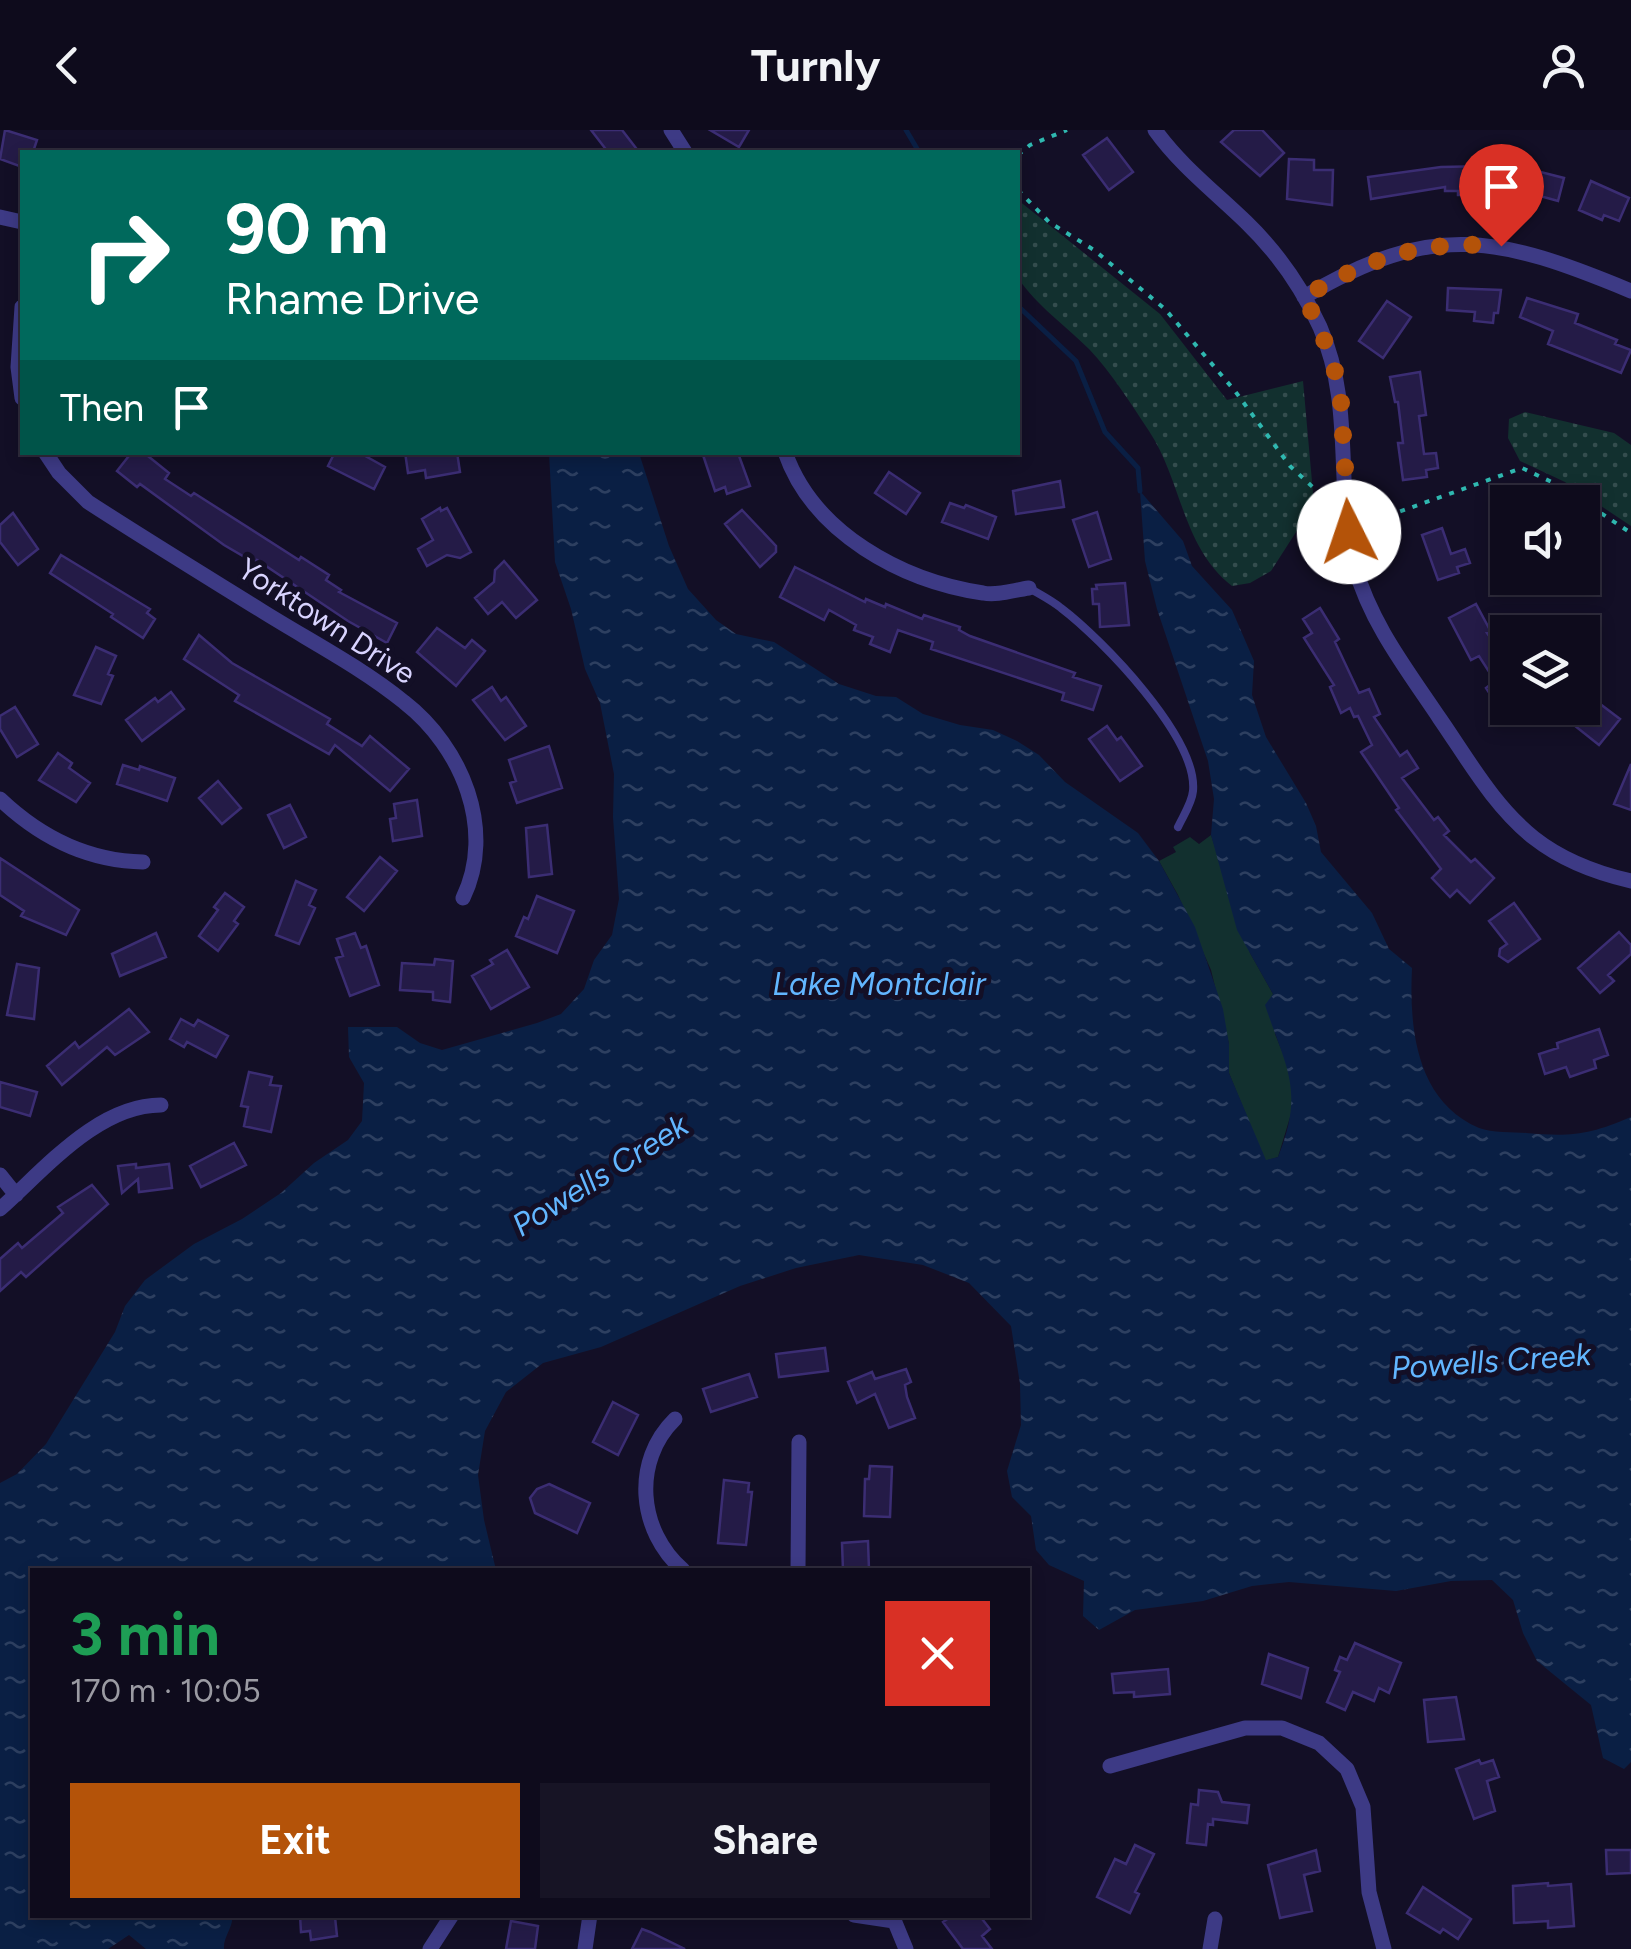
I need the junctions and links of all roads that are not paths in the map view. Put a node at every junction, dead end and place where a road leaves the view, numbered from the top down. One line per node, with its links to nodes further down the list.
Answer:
1 (1155, 130): 3 (street)
2 (1631, 291): 3 (street)
3 (1304, 297): 12 (street)
4 (20, 338): 5 (street)
5 (20, 383)
6 (47, 455): 13 (street, Yorktown Drive)
7 (786, 455): 8 (street)
8 (1028, 588): 10 (lane)
9 (0, 799): 11 (street)
10 (1178, 826)
11 (143, 862)
12 (1631, 880)
13 (463, 898)
14 (161, 1105): 16 (street)
15 (0, 1175): 16 (street)
16 (16, 1194): 17 (street)
17 (0, 1209)
18 (675, 1419): 20 (street)
19 (799, 1442): 21 (street)
20 (681, 1568)
21 (798, 1568)
22 (1110, 1766): 31 (street)
23 (450, 1918): 27 (street)
24 (590, 1918): 28 (street)
25 (893, 1918): 29 (street)
26 (1215, 1919): 30 (street)
27 (430, 1949)
28 (585, 1949)
29 (906, 1949)
30 (1210, 1949)
31 (1384, 1949)

